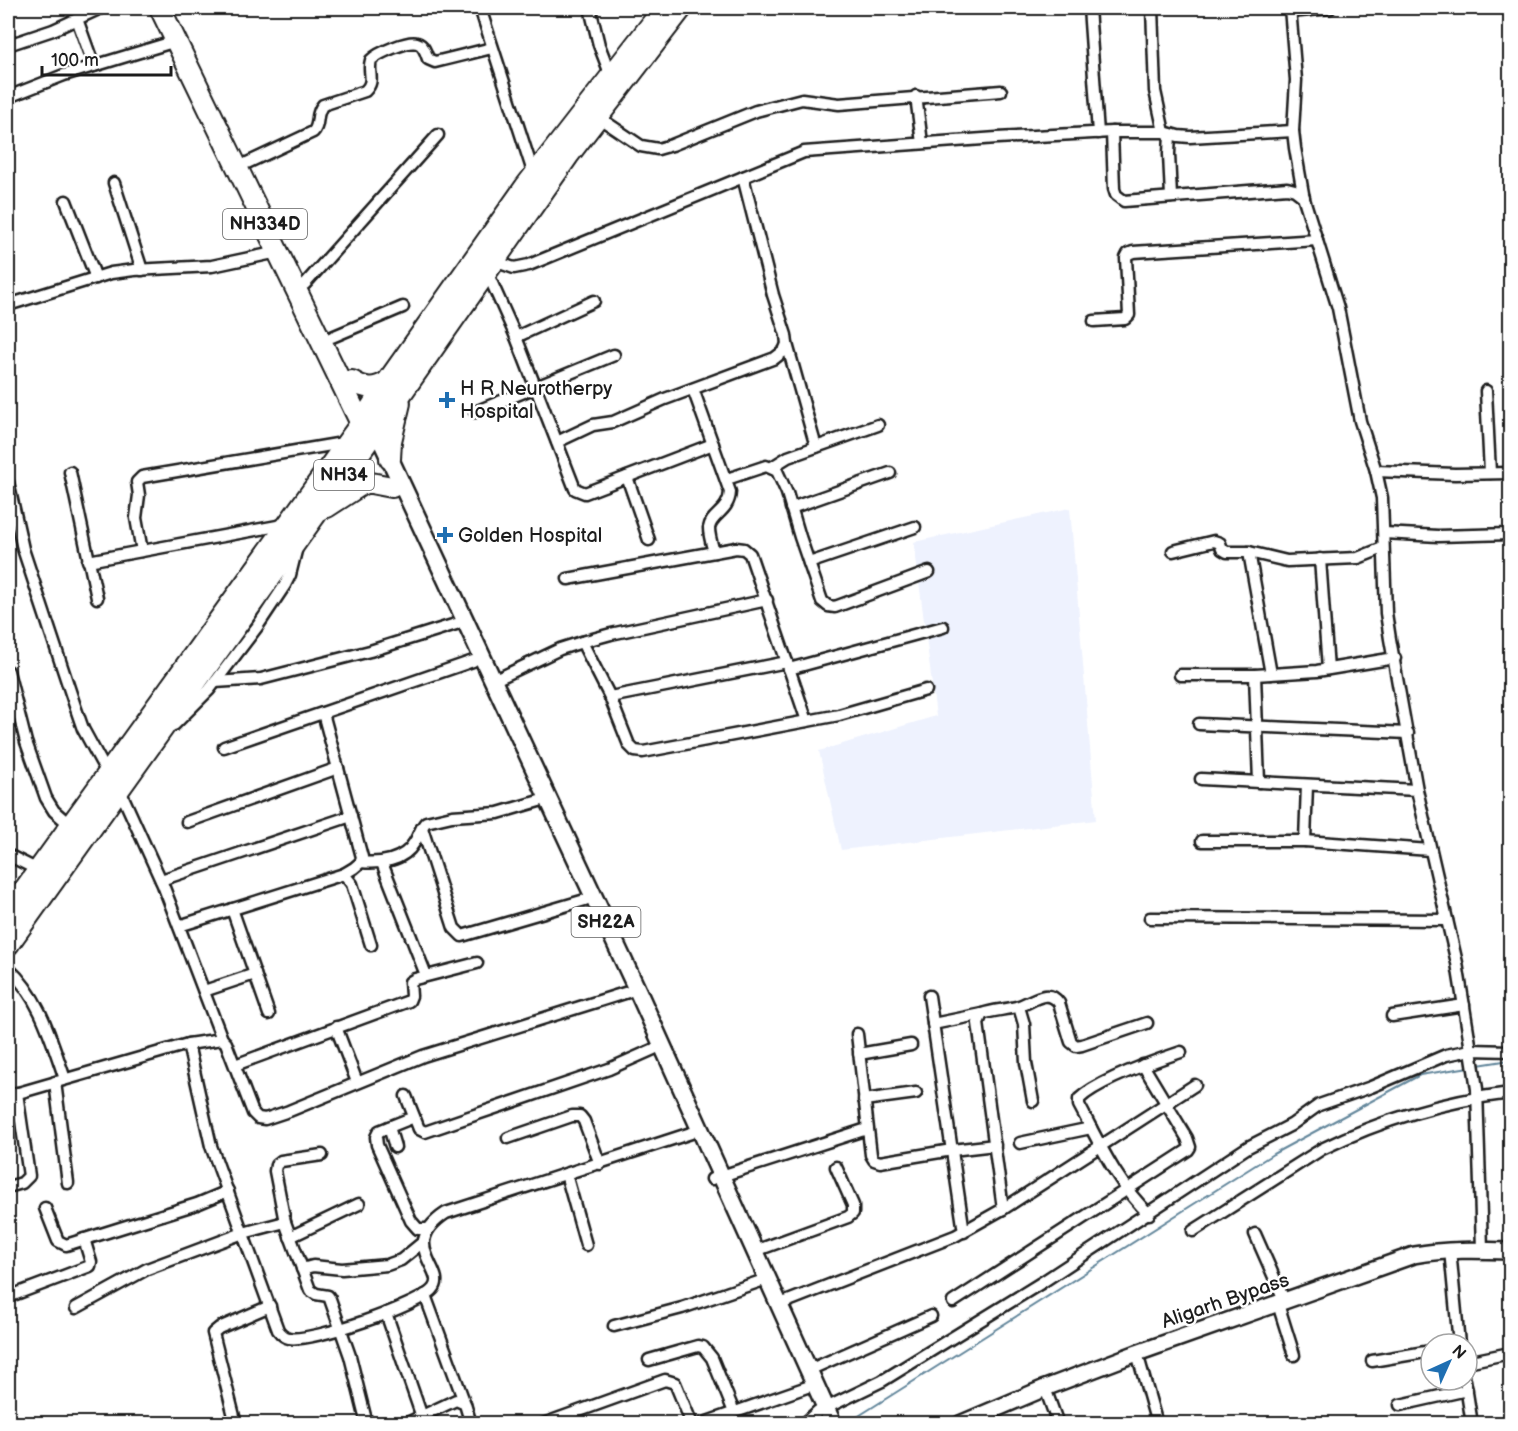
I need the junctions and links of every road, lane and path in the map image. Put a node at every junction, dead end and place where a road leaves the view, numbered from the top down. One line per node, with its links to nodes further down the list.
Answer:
1 (101, 8): 12 (street)
2 (160, 8): 13 (highway, NH334D)
3 (174, 8): 16 (highway, NH334D)
4 (480, 8): 15 (street)
5 (590, 8): 18 (street)
6 (663, 8): 18 (highway, NH34)
7 (682, 8): 22 (highway, NH34)
8 (1089, 8): 25 (street)
9 (1152, 8): 26 (street)
10 (1330, 8): 11 (street)
11 (1291, 10): 23 (street)
12 (77, 19): 14 (street); 17 (street)
13 (176, 41): 16 (highway, NH334D); 17 (street)
14 (8, 45)
15 (492, 48): 29 (street); 30 (street)
16 (194, 65): 29 (highway, NH334D); 37 (highway, NH334D)
17 (94, 66): 21 (street)
18 (611, 76): 30 (highway, NH34)
19 (1001, 91): 20 (street)
20 (916, 96): 22 (street); 28 (street)
21 (8, 97)
22 (598, 117): 38 (highway, NH34)
23 (1293, 131): 26 (street); 34 (street)
24 (1112, 132): 25 (street); 26 (street); 33 (street)
25 (1098, 133): 28 (street)
26 (1167, 133): 33 (street)
27 (438, 135): 41 (street)
28 (922, 143): 31 (street)
29 (247, 164): 41 (highway, NH334D)
30 (534, 175): 50 (highway, NH34)
31 (743, 177): 38 (street); 48 (street)
32 (114, 183): 39 (street)
33 (1171, 197): 34 (street)
34 (1304, 197): 36 (street)
35 (66, 201): 40 (street)
36 (1317, 240): 45 (street); 65 (street)
37 (278, 252): 39 (street); 51 (highway, NH334D)
38 (490, 266): 46 (street); 52 (highway, NH34)
39 (142, 270): 40 (street)
40 (96, 278): 43 (street)
41 (305, 284): 47 (highway, NH334D)
42 (594, 301): 46 (street)
43 (8, 305)
44 (403, 307): 47 (street)
45 (1094, 321)
46 (516, 337): 53 (street)
47 (332, 338): 51 (highway, NH334D)
48 (787, 344): 54 (street); 62 (street)
49 (614, 355): 53 (street)
50 (387, 382): 51 (highway); 58 (highway, NH34)
51 (350, 387): 58 (highway, NH334D); 60 (highway)
52 (406, 387): 58 (highway, NH34); 63 (highway)
53 (535, 387): 56 (street); 59 (street)
54 (693, 389): 59 (street); 61 (street)
55 (1486, 391): 68 (street)
56 (475, 412)
57 (878, 425): 62 (street)
58 (369, 426): 63 (main road, SH22A); 70 (highway, NH34); 74 (main road, SH22A); 76 (highway, NH34)
59 (556, 442): 71 (street)
60 (337, 444): 70 (highway); 84 (street)
61 (713, 444): 71 (street); 72 (street)
62 (816, 447): 64 (street)
63 (390, 459): 106 (main road, SH22A)
64 (772, 467): 72 (street); 75 (street)
65 (1376, 471): 68 (street); 80 (street)
66 (70, 472): 89 (street)
67 (890, 473): 75 (street)
68 (1490, 473): 69 (street)
69 (1510, 473)
70 (325, 474): 79 (highway, NH34)
71 (627, 477): 82 (street)
72 (727, 479): 86 (street)
73 (8, 482): 77 (street)
74 (392, 487): 76 (highway); 95 (main road, SH22A)
75 (791, 508): 90 (street)
76 (313, 518): 79 (highway, NH34)
77 (12, 527): 119 (street)
78 (915, 527): 90 (street)
79 (294, 530): 84 (street); 107 (street); 116 (highway, NH34); 119 (highway, NH34)
80 (1384, 533): 81 (street); 83 (street)
81 (1510, 534)
82 (650, 540)
83 (1383, 548): 88 (street); 98 (street)
84 (142, 551): 89 (street)
85 (1173, 551): 87 (street)
86 (714, 552): 92 (street); 94 (street)
87 (1249, 552): 88 (street); 103 (street)
88 (1320, 560): 101 (street)
89 (88, 561): 93 (street)
90 (809, 563): 91 (street)
91 (929, 572)
92 (568, 579)
93 (97, 598)
94 (767, 600): 97 (street); 100 (street)
95 (456, 624): 99 (main road, SH22A); 107 (street)
96 (943, 627): 100 (street)
97 (582, 642): 106 (street); 109 (street)
98 (1395, 658): 101 (street); 114 (street)
99 (473, 662): 110 (street); 123 (main road, SH22A)
100 (788, 665): 109 (street); 111 (street)
101 (1328, 669): 103 (street)
102 (8, 670): 126 (street)
103 (1271, 674): 105 (street)
104 (1180, 675): 105 (street)
105 (1256, 675): 113 (street)
106 (493, 681): 197 (main road, SH22A)
107 (215, 682): 116 (street)
108 (926, 690): 111 (street)
109 (610, 697): 111 (street)
110 (323, 713): 115 (street); 117 (street)
111 (807, 721)
112 (1199, 724): 113 (street)
113 (1258, 726): 114 (street); 120 (street)
114 (1408, 733): 122 (street)
115 (224, 747)
116 (145, 752): 119 (highway, NH34)
117 (338, 768): 124 (street); 125 (street)
118 (1201, 779): 120 (street)
119 (113, 781): 126 (highway, NH34); 136 (street); 143 (highway, NH34)
120 (1259, 782): 121 (street)
121 (1307, 785): 122 (street); 129 (street)
122 (1417, 790): 130 (street)
123 (539, 801): 127 (street); 137 (main road, SH22A)
124 (351, 816): 132 (street); 136 (street)
125 (187, 822)
126 (70, 825): 134 (highway, NH34)
127 (422, 828): 133 (street); 137 (street)
128 (1202, 841): 129 (street)
129 (1305, 841): 130 (street)
130 (1430, 850): 141 (street)
131 (8, 855): 134 (street)
132 (361, 862): 133 (street); 135 (street)
133 (382, 863): 148 (street)
134 (38, 870): 139 (highway, NH34)
135 (344, 874): 138 (street); 144 (street)
136 (161, 880): 142 (street)
137 (585, 900): 150 (main road, SH22A)
138 (232, 909): 142 (street); 147 (street)
139 (8, 912)
140 (1150, 918): 141 (street)
141 (1447, 920): 152 (street)
142 (179, 926): 149 (street)
143 (8, 945)
144 (370, 945)
145 (477, 963): 148 (street)
146 (8, 968): 171 (street)
147 (255, 974): 149 (street); 154 (street)
148 (426, 975): 159 (street)
149 (204, 991): 161 (street)
150 (628, 992): 164 (main road, SH22A); 172 (street)
151 (929, 996): 158 (street)
152 (1464, 1005): 156 (street); 168 (street)
153 (1019, 1006): 155 (street); 157 (street); 180 (street)
154 (270, 1014)
155 (982, 1014): 158 (street); 189 (street)
156 (1392, 1016)
157 (1147, 1023)
158 (933, 1024): 192 (street)
159 (336, 1027): 169 (street); 172 (street)
160 (858, 1034): 167 (street)
161 (222, 1039): 162 (street); 169 (street)
162 (188, 1044): 171 (street); 201 (street)
163 (911, 1045): 167 (street)
164 (654, 1050): 182 (street); 186 (main road, SH22A)
165 (1510, 1051): 168 (street)
166 (1181, 1052): 170 (street)
167 (859, 1054): 179 (street)
168 (1471, 1054): 175 (street); 205 (street)
169 (235, 1065): 172 (street)
170 (1143, 1065): 181 (street); 184 (street)
171 (60, 1081): 177 (street); 198 (street)
172 (357, 1082)
173 (1195, 1085): 181 (street)
174 (916, 1093): 179 (street)
175 (1477, 1093): 176 (street); 208 (street); 216 (street)
176 (1510, 1093)
177 (12, 1095): 199 (street)
178 (406, 1096): 182 (street)
179 (864, 1100): 185 (street)
180 (1033, 1101)
181 (1166, 1104): 190 (street); 200 (street)
182 (414, 1117): 183 (street)
183 (389, 1127): 191 (street); 207 (street)
184 (1091, 1128): 188 (street); 190 (street)
185 (867, 1129): 192 (street); 197 (street)
186 (691, 1133): 194 (street); 197 (main road, SH22A)
187 (507, 1138): 194 (street)
188 (1020, 1143)
189 (995, 1145): 192 (street); 204 (street)
190 (1101, 1146): 200 (street); 204 (street)
191 (395, 1147)
192 (952, 1150): 209 (street)
193 (322, 1155): 206 (street)
194 (600, 1164): 196 (street)
195 (836, 1167): 217 (street)
196 (566, 1174): 207 (street); 215 (street)
197 (716, 1177): 217 (main road, SH22A); 221 (main road, SH22A)
198 (68, 1182)
199 (8, 1187)
200 (1127, 1189): 205 (street); 224 (street)
201 (228, 1191): 210 (street); 213 (street)
202 (359, 1204): 212 (street)
203 (45, 1208): 213 (street)
204 (1003, 1209): 209 (street)
205 (1149, 1214): 250 (street)
206 (285, 1222): 210 (street); 212 (street)
207 (428, 1229): 214 (street)
208 (1193, 1231)
209 (964, 1232): 226 (street)
210 (243, 1233): 227 (street); 228 (street)
211 (1255, 1234): 225 (street)
212 (290, 1237): 220 (street)
213 (84, 1239): 223 (street)
214 (423, 1242): 220 (street); 222 (street)
215 (585, 1245)
216 (1482, 1249): 218 (main road, Aligarh Bypass); 219 (main road, Aligarh Bypass)
217 (755, 1251): 221 (main road, SH22A)
218 (1450, 1251): 225 (main road, Aligarh Bypass); 233 (street)
219 (1510, 1251)
220 (302, 1269): 232 (street)
221 (762, 1280): 226 (main road, SH22A); 231 (street); 242 (main road, SH22A)
222 (426, 1295): 229 (street); 246 (street)
223 (8, 1297)
224 (953, 1302)
225 (1282, 1303): 234 (main road, Aligarh Bypass); 237 (street)
226 (778, 1305): 241 (main road, SH22A)
227 (270, 1306): 232 (street); 251 (street)
228 (76, 1308)
229 (386, 1313): 232 (street); 249 (street)
230 (931, 1316): 241 (street)
231 (614, 1326)
232 (342, 1329): 252 (street)
233 (1458, 1332)
234 (1137, 1353): 243 (main road, Aligarh Bypass); 261 (street)
235 (1419, 1353): 240 (street)
236 (1510, 1353): 238 (street)
237 (1294, 1355)
238 (1479, 1359)
239 (649, 1360): 248 (street)
240 (1372, 1361)
241 (809, 1370): 250 (main road, SH22A)
242 (807, 1388): 248 (street); 250 (main road, SH22A)
243 (1045, 1388): 259 (main road, Aligarh Bypass); 260 (street)
244 (1443, 1392): 247 (street)
245 (1467, 1392): 262 (street)
246 (465, 1404): 249 (street); 254 (street)
247 (1400, 1405)
248 (734, 1412): 257 (street)
249 (421, 1414): 253 (street)
250 (826, 1417): 258 (street)
251 (236, 1424)
252 (367, 1424)
253 (405, 1424)
254 (471, 1424)
255 (543, 1424): 256 (street)
256 (692, 1424)
257 (701, 1424)
258 (804, 1424)
259 (960, 1424)
260 (1058, 1424)
261 (1158, 1424)
262 (1472, 1424)

